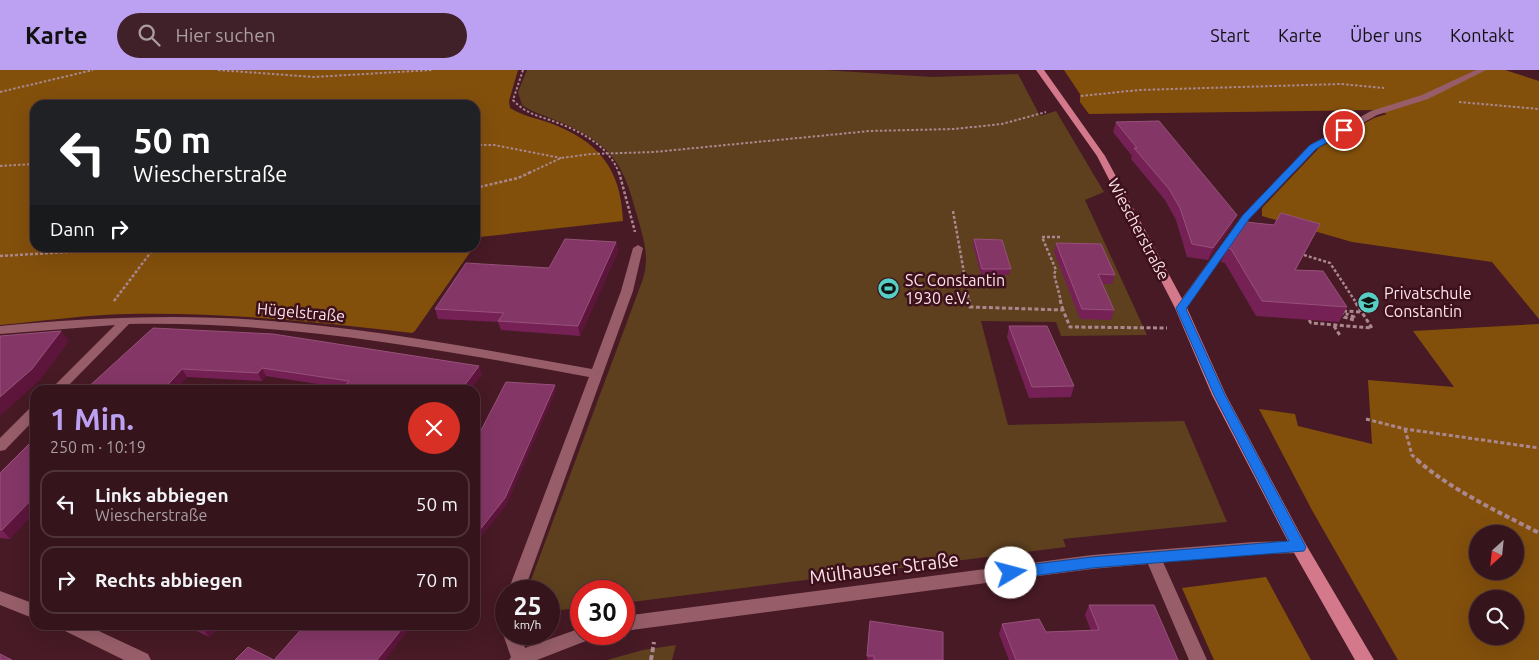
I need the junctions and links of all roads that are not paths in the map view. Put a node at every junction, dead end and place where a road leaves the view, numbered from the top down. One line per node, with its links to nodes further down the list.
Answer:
1 (1040, 70): 4 (main road, Wiescherstraße)
2 (1482, 70): 4 (street)
3 (638, 248): 7 (street)
4 (1181, 308): 11 (main road, Wiescherstraße)
5 (127, 320): 6 (street, Hügelstraße); 7 (street, Hügelstraße); 8 (street)
6 (0, 330)
7 (597, 374): 13 (street)
8 (61, 385)
9 (30, 416): 10 (street)
10 (0, 446)
11 (1299, 547): 12 (street, Mülhauser Straße); 23 (main road, Wiescherstraße)
12 (1154, 557): 16 (street, Mülhauser Straße); 22 (street)
13 (520, 580)
14 (0, 598): 15 (street)
15 (30, 610)
16 (635, 623)
17 (80, 630): 21 (street)
18 (570, 640): 20 (street)
19 (515, 645): 20 (street)
20 (519, 659)
21 (142, 660)
22 (1198, 660)
23 (1365, 660)

